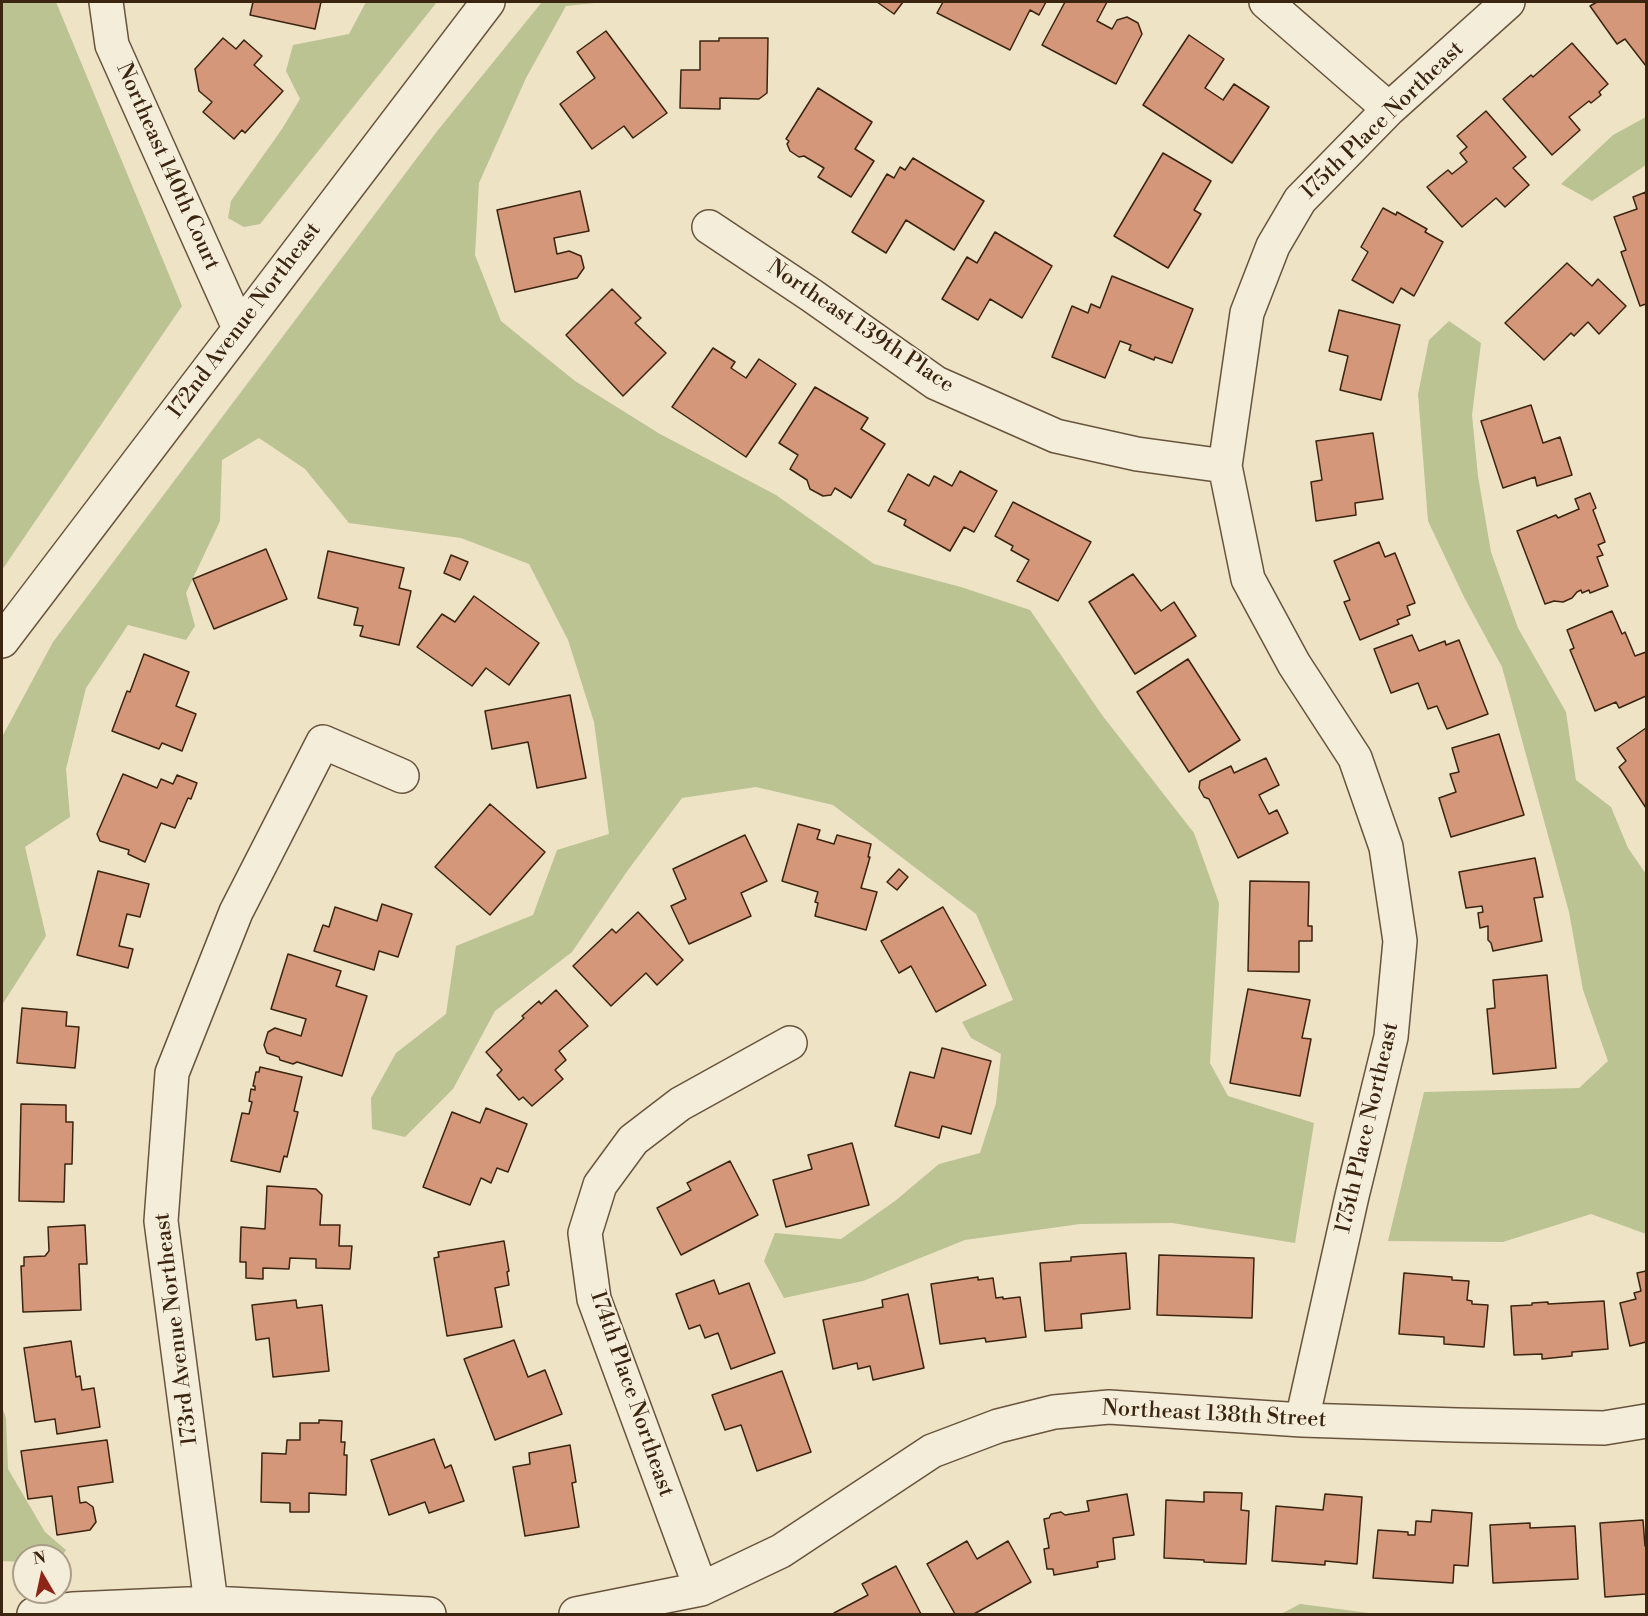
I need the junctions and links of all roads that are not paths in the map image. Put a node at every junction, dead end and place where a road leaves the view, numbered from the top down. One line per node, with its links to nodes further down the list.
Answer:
1 (106, 2): 7 (street, Northeast 140th Court)
2 (488, 2): 7 (street, 172nd Avenue Northeast)
3 (1266, 2): 5 (street)
4 (1508, 2): 5 (street, 175th Place Northeast)
5 (1389, 109): 8 (street, 175th Place Northeast)
6 (709, 227): 8 (street, Northeast 139th Place)
7 (239, 328): 9 (street, 172nd Avenue Northeast)
8 (1225, 466): 12 (street, 175th Place Northeast)
9 (2, 641)
10 (402, 776): 15 (street, 173rd Avenue Northeast)
11 (790, 1042): 14 (street, 174th Place Northeast)
12 (1302, 1420): 13 (street, Northeast 138th Street); 14 (street, Northeast 138th Street)
13 (1647, 1421)
14 (701, 1589): 18 (street, Northeast 138th Street)
15 (211, 1603): 16 (street); 17 (street)
16 (34, 1614)
17 (429, 1614)
18 (576, 1614)

